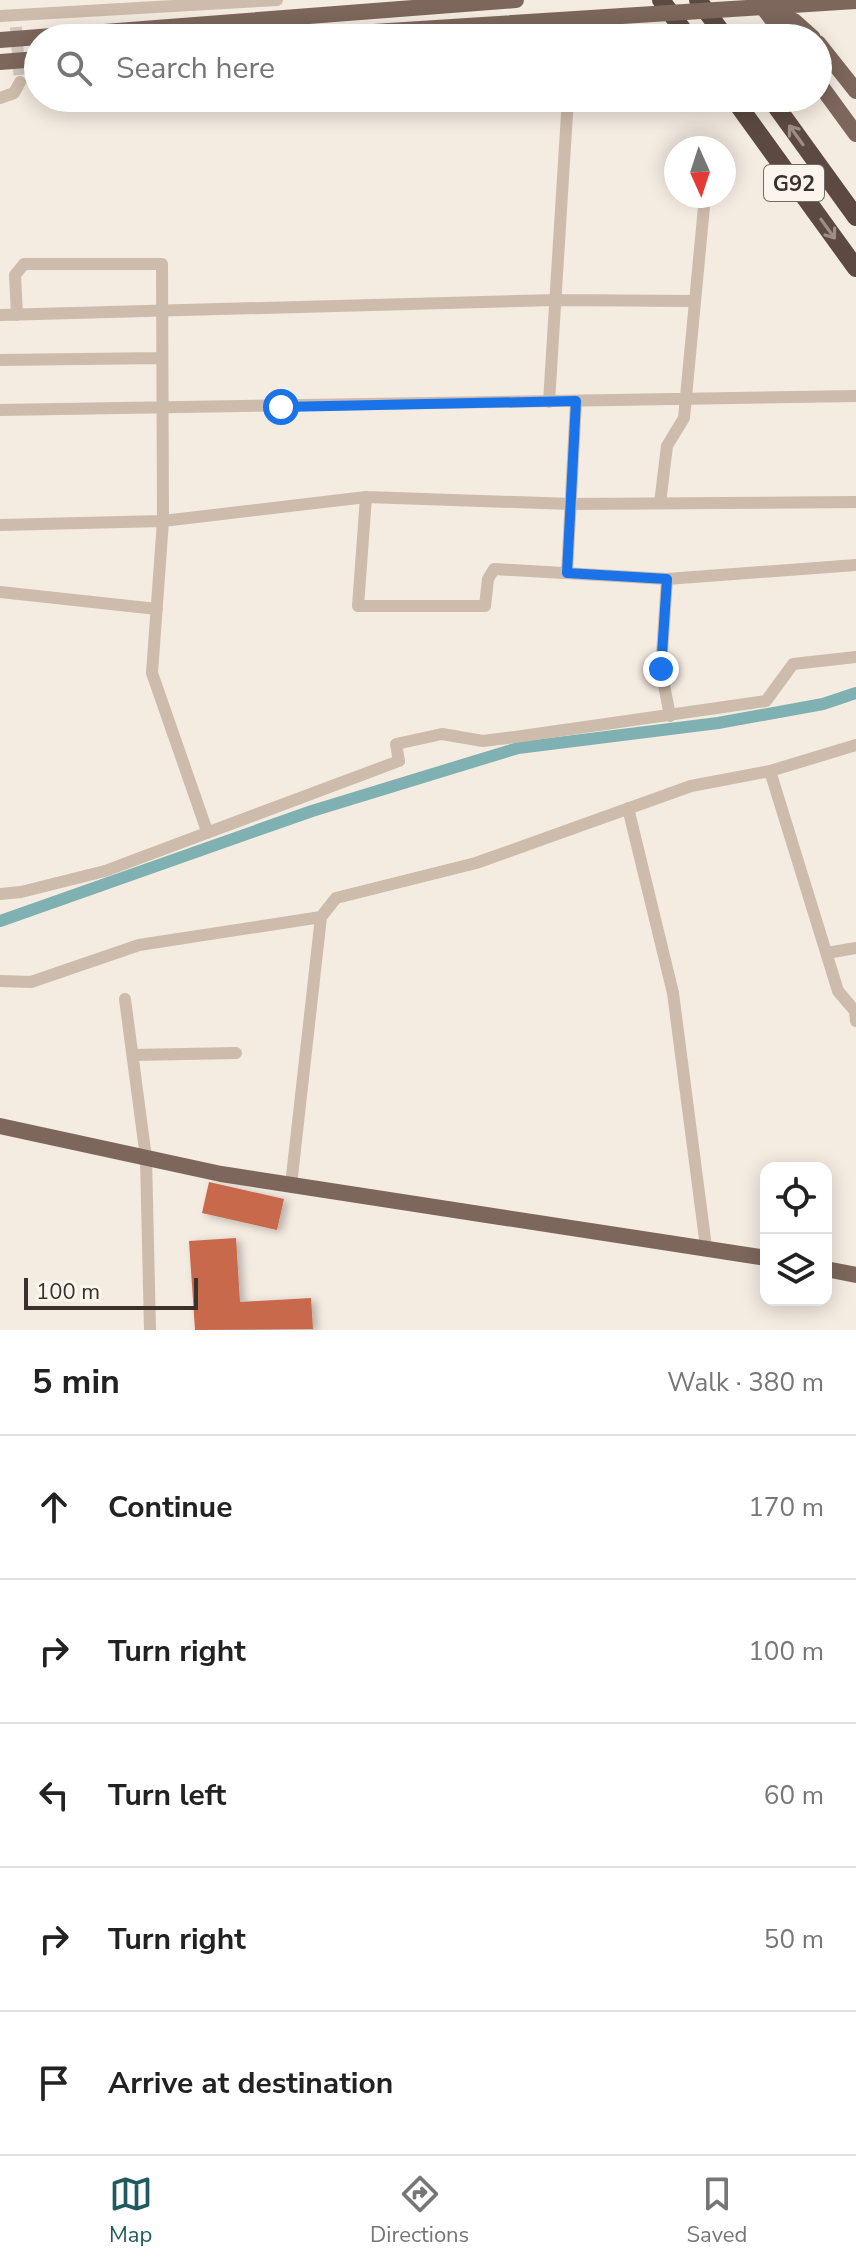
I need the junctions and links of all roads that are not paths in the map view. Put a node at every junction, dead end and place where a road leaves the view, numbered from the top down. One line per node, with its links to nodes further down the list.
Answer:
1 (277, 0): 7 (street)
2 (516, 0): 8 (main road)
3 (661, 0): 10 (highway)
4 (698, 0): 11 (highway)
5 (856, 1): 6 (street); 9 (main road, bridge)
6 (761, 4): 12 (main road); 13 (main road)
7 (0, 16)
8 (180, 24)
9 (497, 24)
10 (679, 24)
11 (716, 24)
12 (776, 24)
13 (797, 24)
14 (24, 38): 15 (main road)
15 (0, 40)
16 (24, 60): 18 (main road)
17 (832, 61): 20 (main road)
18 (0, 62)
19 (20, 82): 21 (street)
20 (856, 91)
21 (0, 98)
22 (832, 101): 26 (main road)
23 (567, 112): 30 (street)
24 (743, 112): 29 (highway, G92, one-way to 29)
25 (780, 112): 28 (highway, G92, one-way to 25)
26 (856, 134)
27 (704, 208): 31 (street)
28 (856, 217)
29 (856, 268)
30 (555, 300): 31 (street); 32 (street); 40 (street)
31 (693, 301): 38 (street)
32 (162, 311): 34 (street); 34 (street); 35 (street)
33 (0, 315): 34 (street)
34 (17, 315)
35 (162, 358): 36 (street); 41 (street)
36 (0, 360)
37 (856, 396): 38 (street)
38 (684, 399): 39 (street); 45 (street)
39 (576, 401): 40 (street); 46 (street)
40 (549, 402): 41 (street)
41 (163, 409): 42 (street); 47 (street)
42 (0, 410)
43 (366, 497): 46 (street); 47 (street); 50 (street)
44 (856, 502): 45 (street)
45 (660, 503): 46 (street)
46 (571, 504): 50 (street)
47 (163, 521): 48 (street); 53 (street)
48 (0, 525)
49 (856, 565): 51 (street)
50 (567, 573): 51 (street)
51 (667, 579): 55 (street)
52 (0, 592): 53 (street)
53 (157, 609): 59 (street)
54 (856, 657): 55 (street)
55 (670, 716): 59 (street)
56 (856, 745): 57 (street)
57 (770, 771): 58 (street); 63 (street)
58 (628, 808): 61 (street); 73 (street)
59 (207, 831): 60 (street)
60 (0, 894)
61 (321, 917): 64 (street); 72 (street)
62 (856, 948): 63 (street)
63 (827, 953): 65 (street)
64 (0, 981)
65 (850, 997): 67 (street)
66 (125, 999): 69 (street)
67 (856, 1021)
68 (236, 1053): 69 (street)
69 (133, 1055): 71 (street)
70 (0, 1126): 71 (main road)
71 (146, 1158): 72 (main road); 77 (street)
72 (291, 1185): 73 (main road)
73 (706, 1247): 74 (main road)
74 (760, 1257)
75 (832, 1270): 76 (main road)
76 (856, 1275)
77 (150, 1330)

